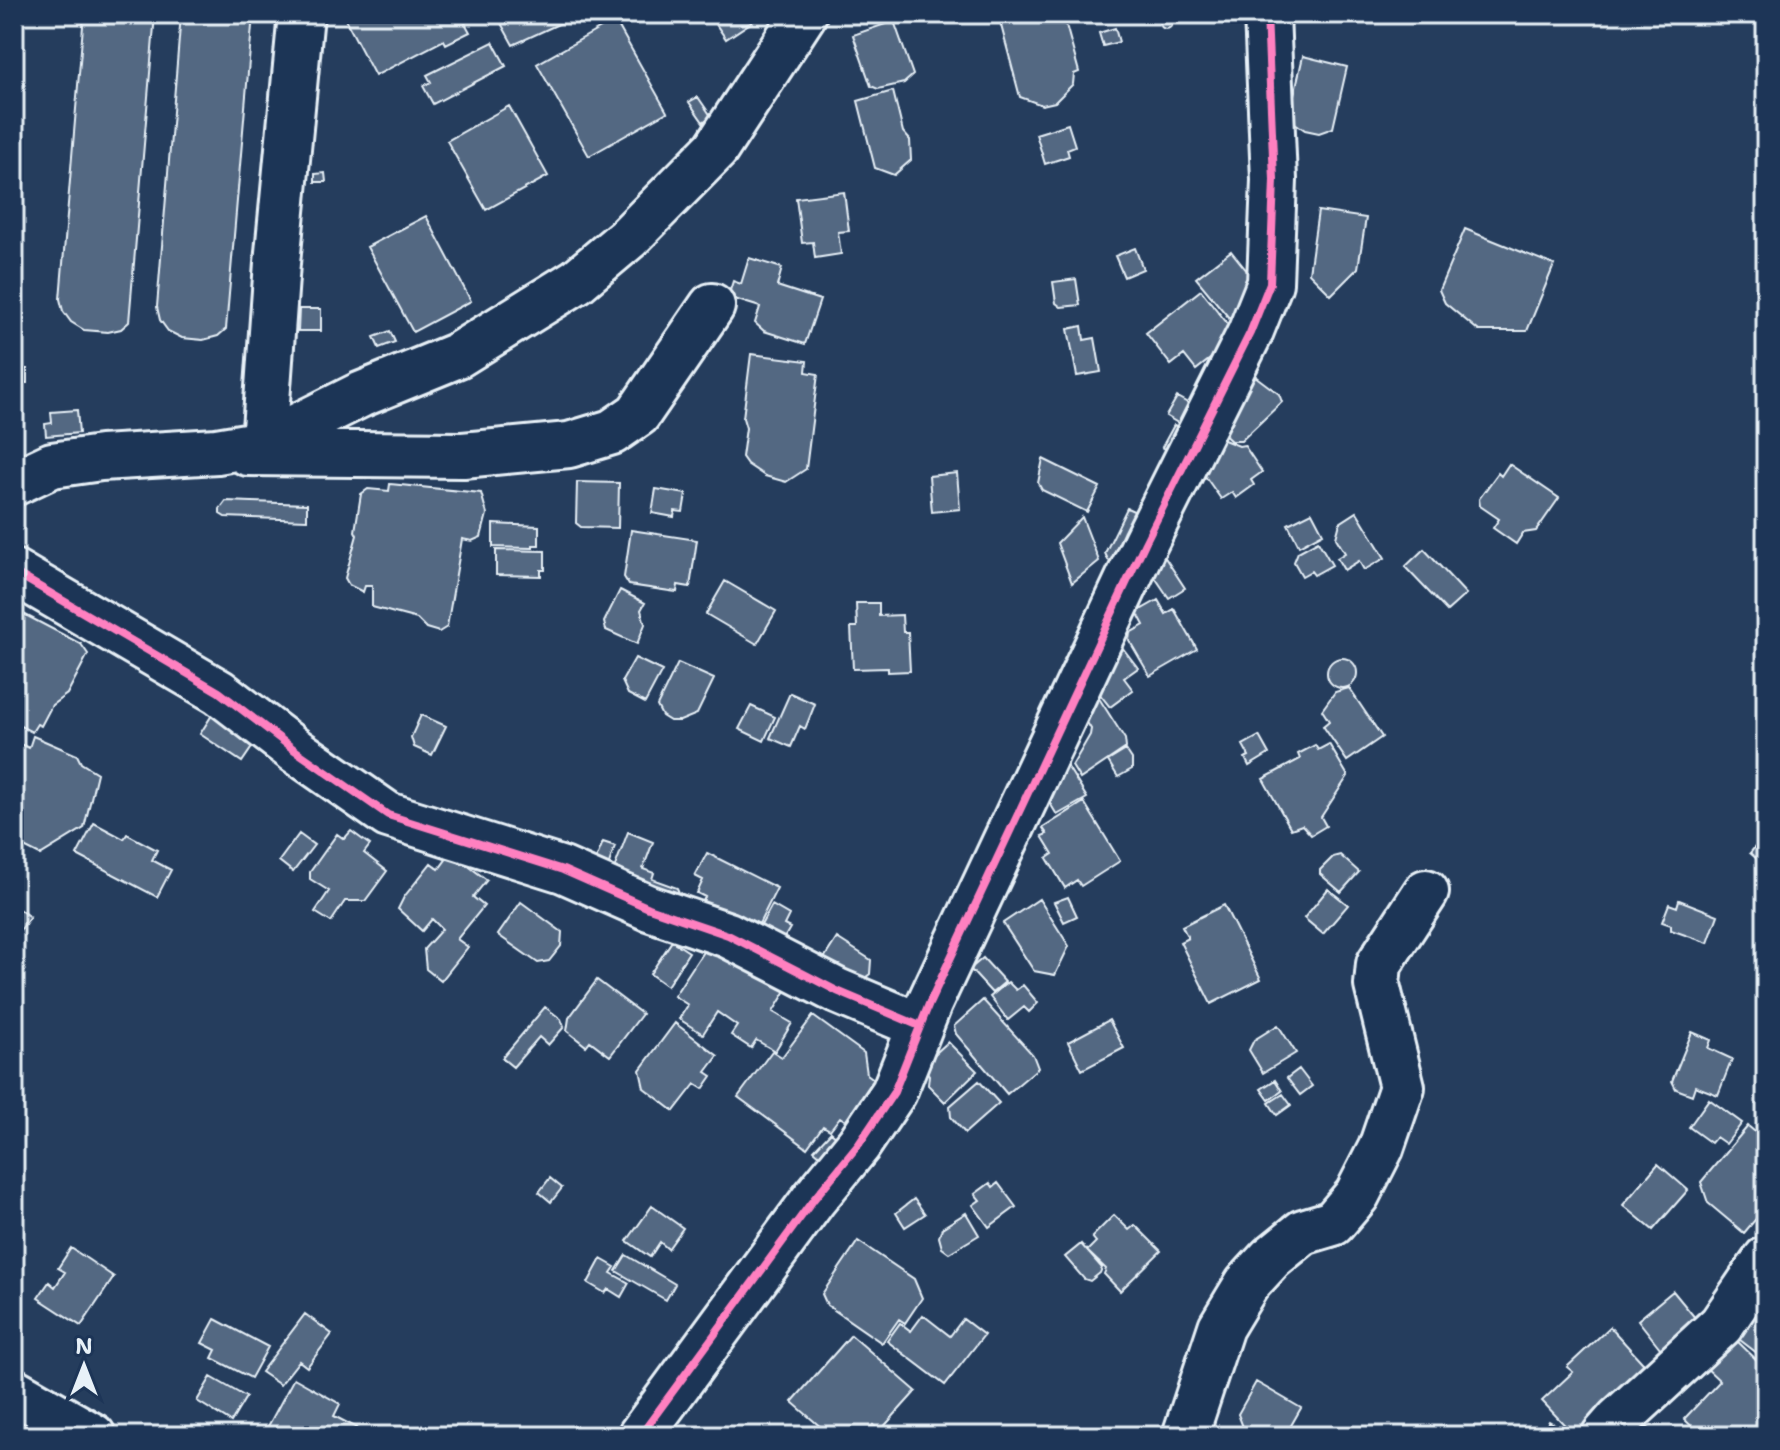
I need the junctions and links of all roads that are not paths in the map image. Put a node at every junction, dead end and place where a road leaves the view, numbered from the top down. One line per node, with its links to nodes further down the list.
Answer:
1 (301, 14): 5 (street)
2 (804, 14): 5 (street)
3 (1267, 14): 10 (street)
4 (712, 306): 6 (street)
5 (264, 443): 6 (street)
6 (217, 451): 7 (street)
7 (14, 483)
8 (14, 572): 10 (street)
9 (1426, 892): 15 (street)
10 (920, 1026): 14 (street)
11 (1766, 1259): 16 (street)
12 (14, 1391): 13 (street)
13 (93, 1436)
14 (640, 1436)
15 (1185, 1436)
16 (1604, 1436)

